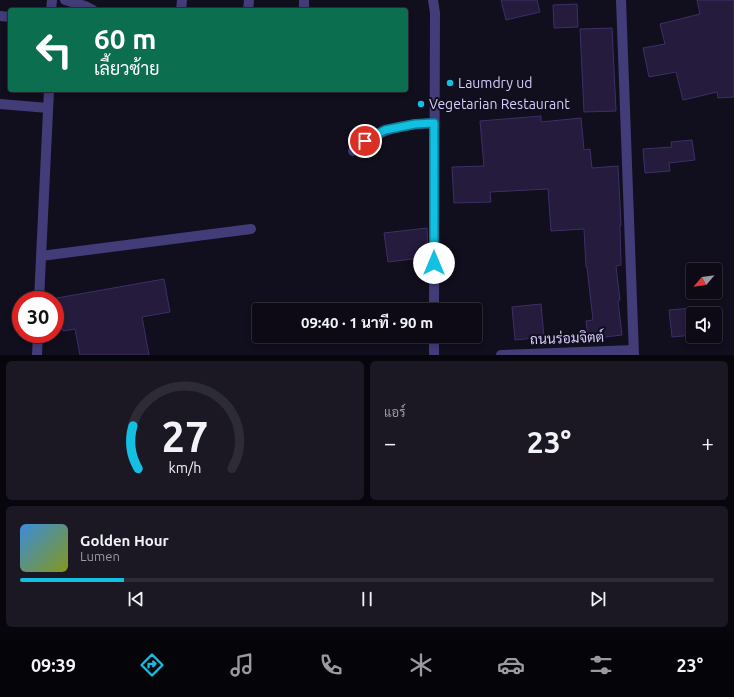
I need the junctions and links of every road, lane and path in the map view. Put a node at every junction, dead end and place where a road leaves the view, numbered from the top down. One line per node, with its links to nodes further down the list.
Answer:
1 (65, 0): 4 (street)
2 (433, 0): 8 (street)
3 (621, 0): 16 (street)
4 (90, 8)
5 (49, 92): 7 (street)
6 (0, 104): 7 (street)
7 (48, 108): 11 (street)
8 (434, 123): 9 (street); 13 (street)
9 (352, 152)
10 (251, 229): 11 (street)
11 (41, 256): 12 (street)
12 (39, 291)
13 (434, 303)
14 (38, 343): 17 (street)
15 (434, 343): 18 (street)
16 (634, 352): 19 (street, ถนนร่อมจิตต์)
17 (37, 355)
18 (434, 355)
19 (501, 355)

